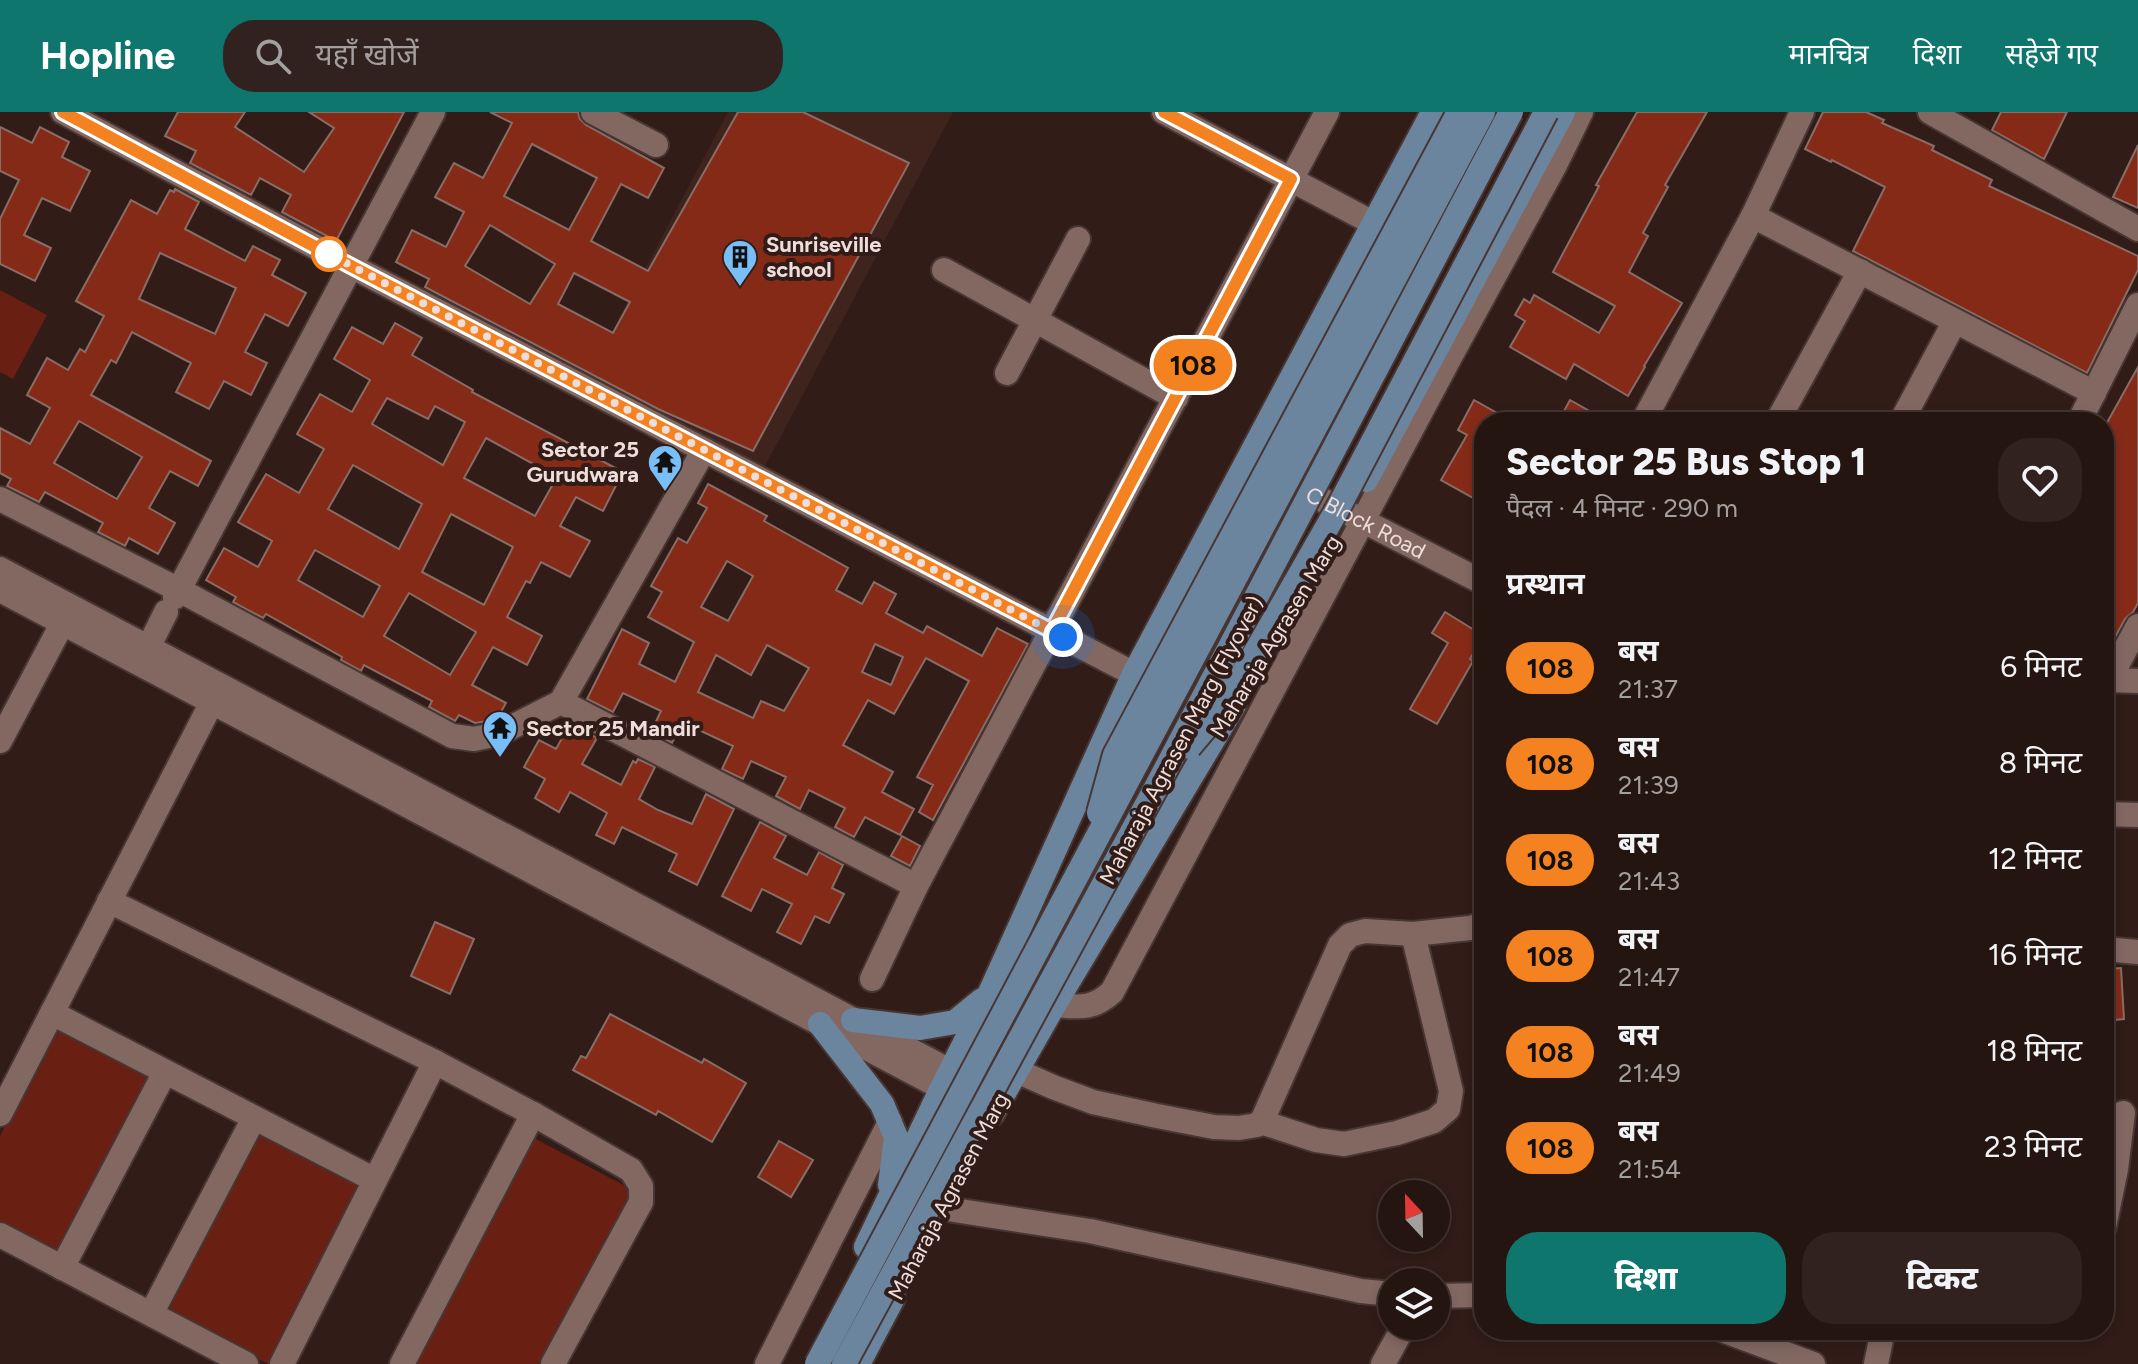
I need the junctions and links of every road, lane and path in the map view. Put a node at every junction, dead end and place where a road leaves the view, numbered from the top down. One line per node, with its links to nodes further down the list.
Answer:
1 (63, 112): 21 (street)
2 (433, 112): 21 (street)
3 (593, 112): 15 (street)
4 (1164, 112): 16 (street)
5 (1327, 112): 16 (street)
6 (1433, 112): 18 (main road)
7 (1459, 112): 56 (main road, bridge)
8 (1483, 112): 56 (main road, Maharaja Agrasen Marg (Flyover), bridge)
9 (1511, 112): 53 (main road, Maharaja Agrasen Marg (Flyover), bridge)
10 (1546, 112): 53 (main road, bridge)
11 (1563, 112): 37 (main road, Maharaja Agrasen Marg)
12 (1581, 112): 37 (street)
13 (1802, 112): 17 (street)
14 (1930, 112): 19 (street)
15 (656, 145)
16 (1291, 179): 18 (street); 29 (street)
17 (1753, 216): 23 (street); 30 (street)
18 (1373, 223): 35 (main road)
19 (2138, 229)
20 (1078, 239): 25 (street)
21 (351, 266): 34 (street); 41 (street)
22 (944, 270): 25 (street)
23 (1860, 271): 26 (street); 31 (street)
24 (2138, 305): 28 (street)
25 (1035, 320): 27 (street); 29 (street)
26 (1955, 321): 28 (street); 32 (street)
27 (1007, 373)
28 (2094, 393): 33 (street)
29 (1176, 398): 44 (street)
30 (1648, 412)
31 (1782, 412)
32 (1906, 412)
33 (2084, 412)
34 (704, 450): 44 (street); 51 (street)
35 (1248, 462): 37 (street, C Block Road); 47 (main road)
36 (0, 499): 41 (street)
37 (1356, 517): 39 (street, C Block Road); 65 (main road, Maharaja Agrasen Marg); 65 (street)
38 (0, 569): 42 (street)
39 (1474, 578)
40 (0, 590): 42 (street)
41 (174, 600): 45 (street); 51 (street)
42 (66, 615): 45 (street); 52 (street)
43 (2138, 626): 46 (street)
44 (1052, 631): 47 (street); 57 (street)
45 (144, 656): 50 (street); 67 (street)
46 (2114, 666)
47 (1134, 674): 64 (main road)
48 (2114, 680): 49 (street)
49 (2138, 681)
50 (212, 702): 58 (street); 68 (street)
51 (561, 702): 57 (street)
52 (0, 741)
53 (1158, 784): 99 (main road, Maharaja Agrasen Marg (Flyover), bridge)
54 (2114, 814): 55 (street)
55 (2138, 815)
56 (1087, 858): 98 (main road, Maharaja Agrasen Marg (Flyover), bridge)
57 (916, 886): 63 (street)
58 (109, 901): 66 (street); 69 (street)
59 (1474, 927): 60 (street)
60 (1413, 934): 78 (street); 78 (street)
61 (2114, 950): 62 (street)
62 (2138, 952)
63 (872, 979)
64 (989, 995): 67 (main road); 72 (main road)
65 (1054, 1005): 70 (main road, Maharaja Agrasen Marg)
66 (52, 1013): 71 (street); 74 (street)
67 (853, 1020): 72 (street)
68 (820, 1024): 72 (street); 77 (main road)
69 (435, 1062): 75 (street); 80 (street)
70 (1017, 1071): 78 (street); 82 (main road, Maharaja Agrasen Marg)
71 (165, 1072): 76 (street); 84 (street)
72 (946, 1079): 81 (main road)
73 (2122, 1112): 79 (street)
74 (0, 1114)
75 (533, 1114): 94 (street); 95 (street)
76 (254, 1118): 80 (street); 88 (street)
77 (890, 1122): 81 (main road); 96 (street)
78 (1261, 1122)
79 (2114, 1179)
80 (375, 1180): 93 (street)
81 (887, 1207): 97 (main road)
82 (941, 1208): 85 (street); 100 (main road, Maharaja Agrasen Marg)
83 (0, 1235): 84 (street)
84 (62, 1268): 88 (street)
85 (1378, 1293)
86 (1474, 1295): 87 (street)
87 (1450, 1296)
88 (151, 1314): 92 (street)
89 (1396, 1340): 101 (street)
90 (1749, 1340): 102 (street)
91 (1881, 1340): 103 (street)
92 (246, 1364)
93 (282, 1364)
94 (402, 1364)
95 (553, 1364)
96 (767, 1364)
97 (807, 1364)
98 (817, 1364)
99 (844, 1364)
100 (858, 1364)
101 (1383, 1364)
102 (1813, 1364)
103 (1876, 1364)

